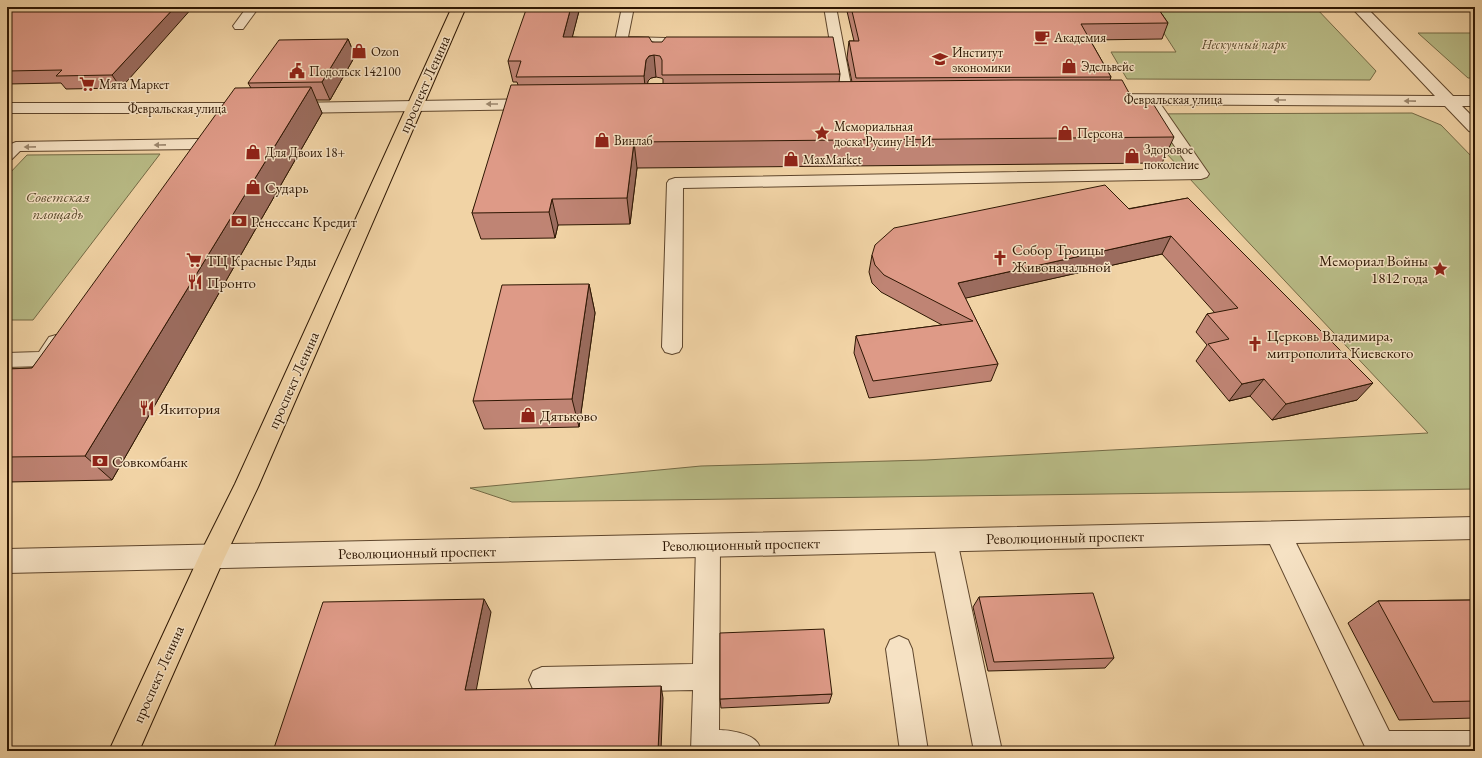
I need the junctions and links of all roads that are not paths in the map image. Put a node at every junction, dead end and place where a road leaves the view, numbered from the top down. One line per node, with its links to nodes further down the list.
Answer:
1 (253, 7): 6 (lane)
2 (459, 7): 15 (main road, проспект Ленина)
3 (628, 7): 7 (lane)
4 (830, 7): 10 (lane)
5 (1358, 7): 12 (street)
6 (239, 26)
7 (659, 58)
8 (1086, 99): 9 (street, Февральская улица)
9 (1150, 99): 12 (street, Февральская улица, one-way to 9); 21 (lane)
10 (839, 101): 11 (street)
11 (863, 101)
12 (1449, 101): 13 (street, Февральская улица); 17 (street)
13 (1475, 101)
14 (550, 104): 15 (street, Февральская улица, one-way to 15)
15 (415, 105): 16 (street, Февральская улица); 27 (main road, проспект Ленина)
16 (7, 108)
17 (1475, 128)
18 (7, 156): 19 (lane, one-way to 18)
19 (185, 163)
20 (66, 328): 22 (lane)
21 (672, 347)
22 (7, 360)
23 (1475, 528): 24 (street, Революционный проспект)
24 (1277, 532): 25 (street, Революционный проспект); 32 (street)
25 (946, 540): 26 (street, Революционный проспект); 37 (lane)
26 (708, 545): 27 (street, Революционный проспект); 30 (lane)
27 (212, 556): 28 (street, Революционный проспект); 34 (main road, проспект Ленина)
28 (7, 561)
29 (899, 649): 36 (lane)
30 (706, 677): 31 (lane); 33 (lane)
31 (542, 680)
32 (1475, 746)
33 (705, 748): 35 (lane)
34 (124, 751)
35 (747, 751)
36 (914, 751)
37 (988, 751)

